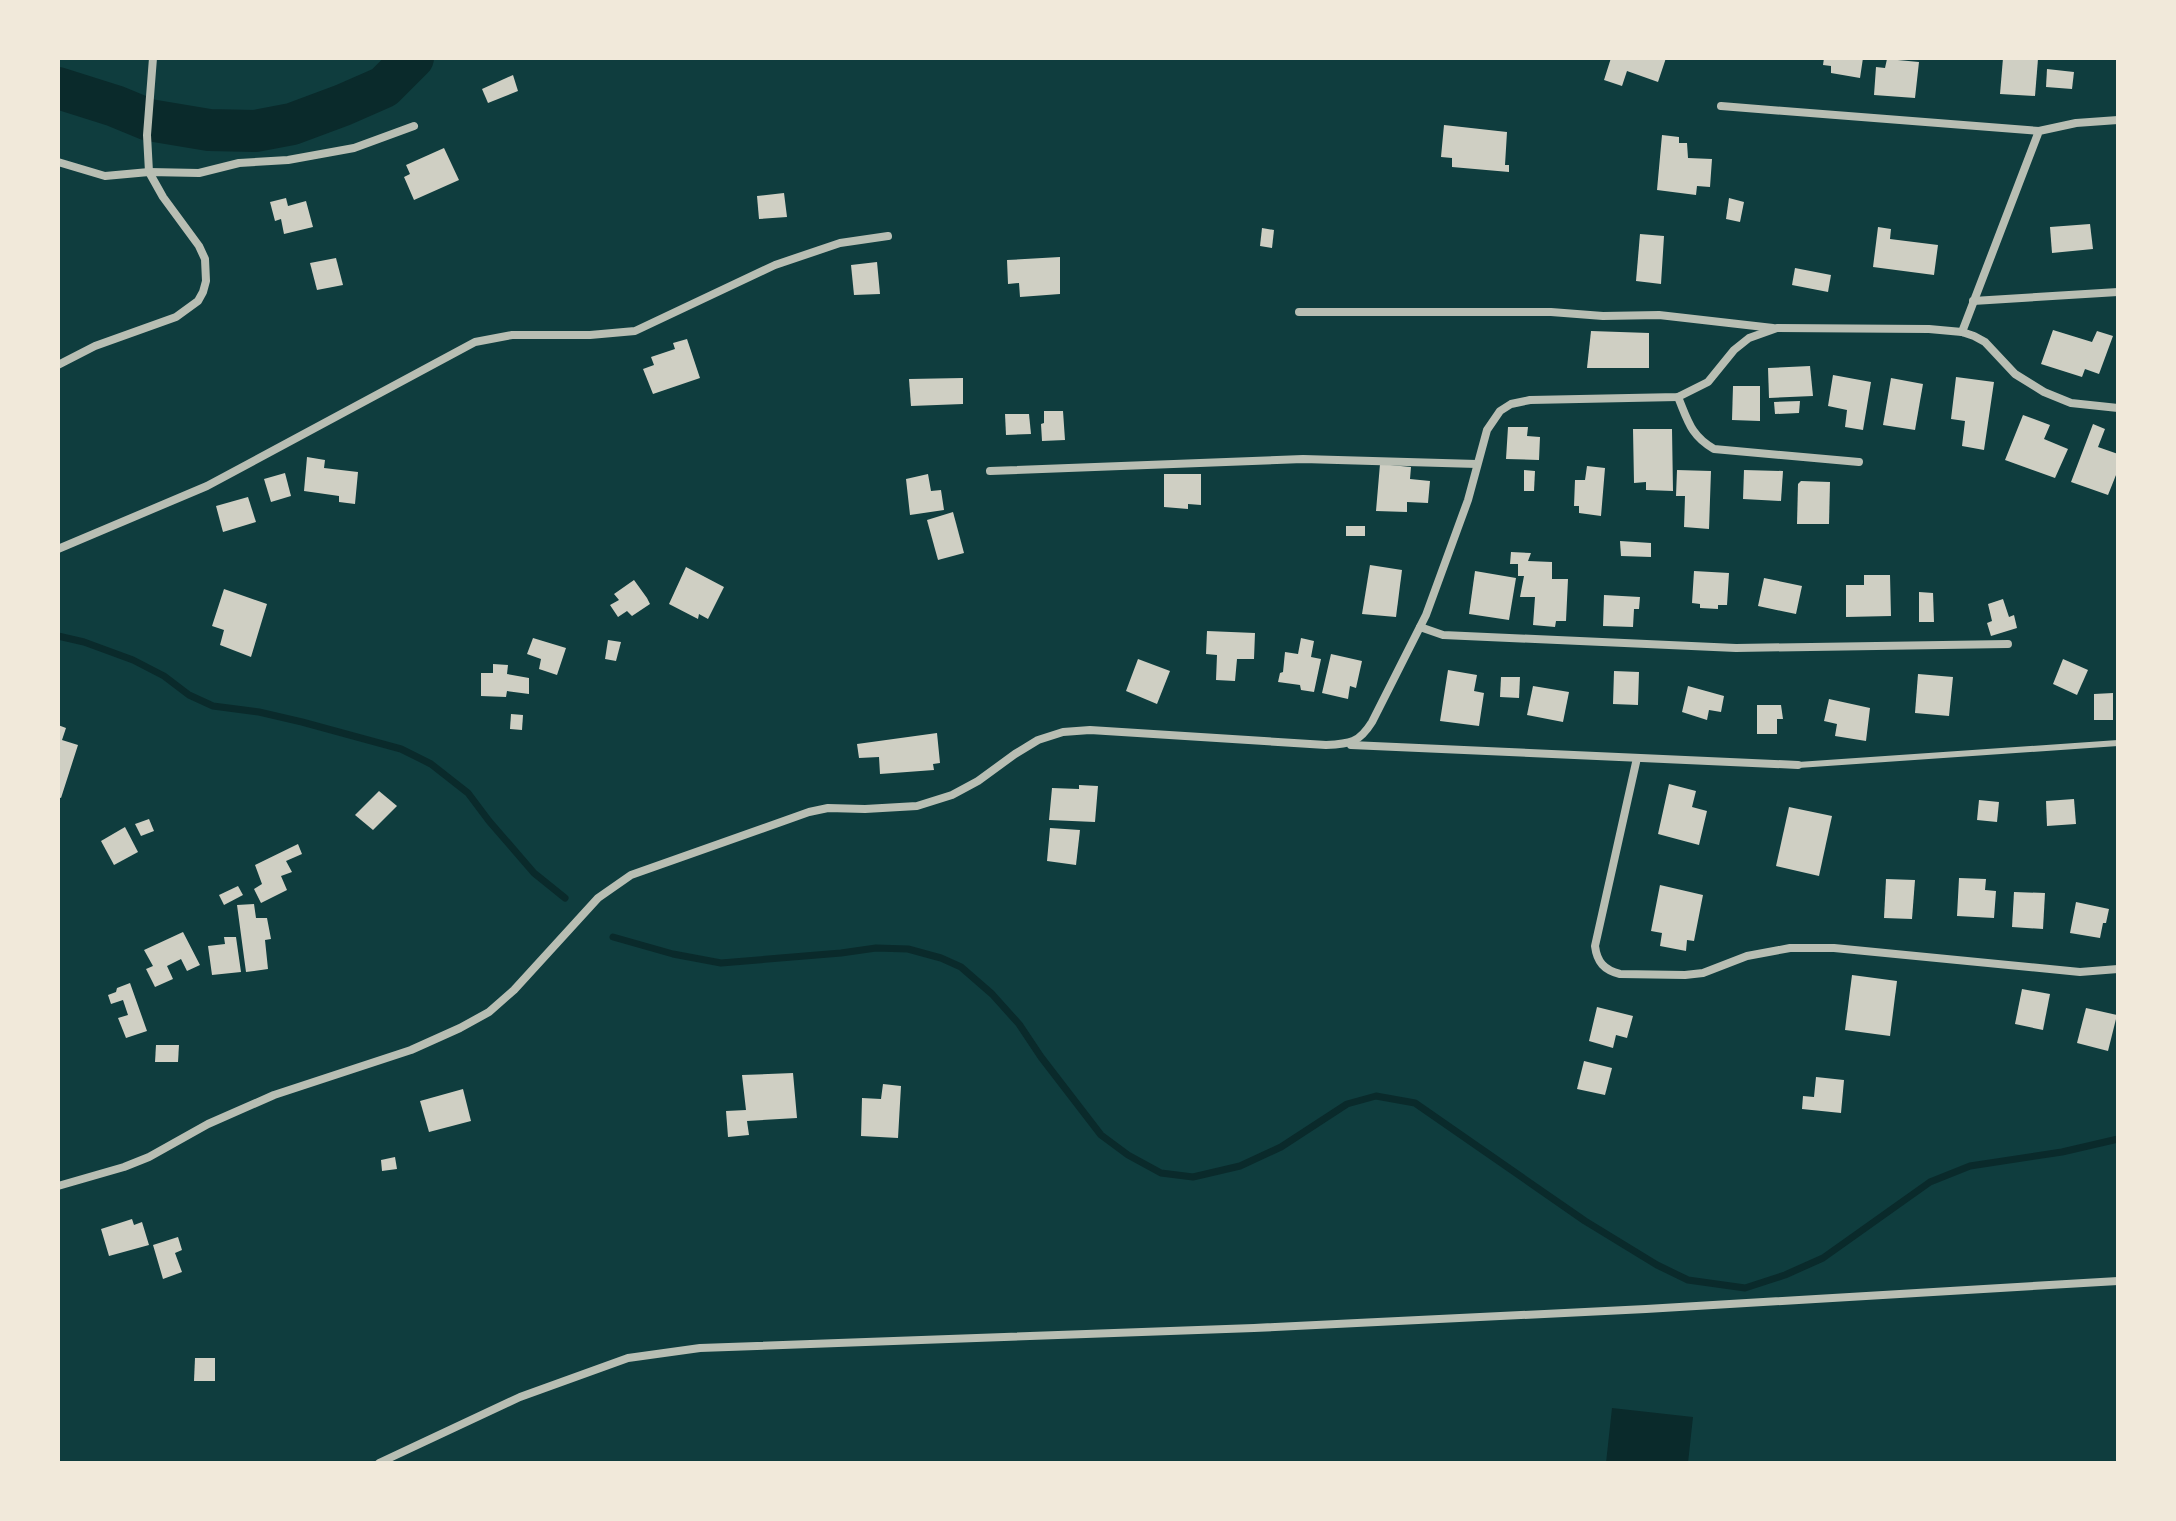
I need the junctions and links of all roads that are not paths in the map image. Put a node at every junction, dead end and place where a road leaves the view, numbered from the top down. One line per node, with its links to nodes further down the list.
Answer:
1 (153, 58): 7 (street)
2 (1721, 106): 5 (street)
3 (2118, 120): 5 (street)
4 (414, 126): 7 (street)
5 (2039, 131): 10 (street)
6 (58, 162): 7 (street)
7 (149, 172): 14 (street)
8 (888, 236): 20 (street)
9 (2118, 292): 10 (street)
10 (1973, 301): 13 (street)
11 (1299, 312): 12 (street)
12 (1777, 328): 13 (street); 15 (street)
13 (1962, 332): 16 (street)
14 (58, 365)
15 (1678, 397): 17 (street); 18 (street)
16 (2118, 408)
17 (1859, 462)
18 (1477, 464): 19 (street); 21 (street)
19 (990, 471)
20 (58, 549)
21 (1420, 627): 22 (street); 24 (street)
22 (2008, 644)
23 (2118, 743): 26 (lane)
24 (1344, 744): 25 (street); 28 (street)
25 (1637, 758): 26 (street); 27 (street)
26 (1798, 765)
27 (2118, 969)
28 (58, 1186)
29 (2118, 1281): 30 (street)
30 (379, 1463)

